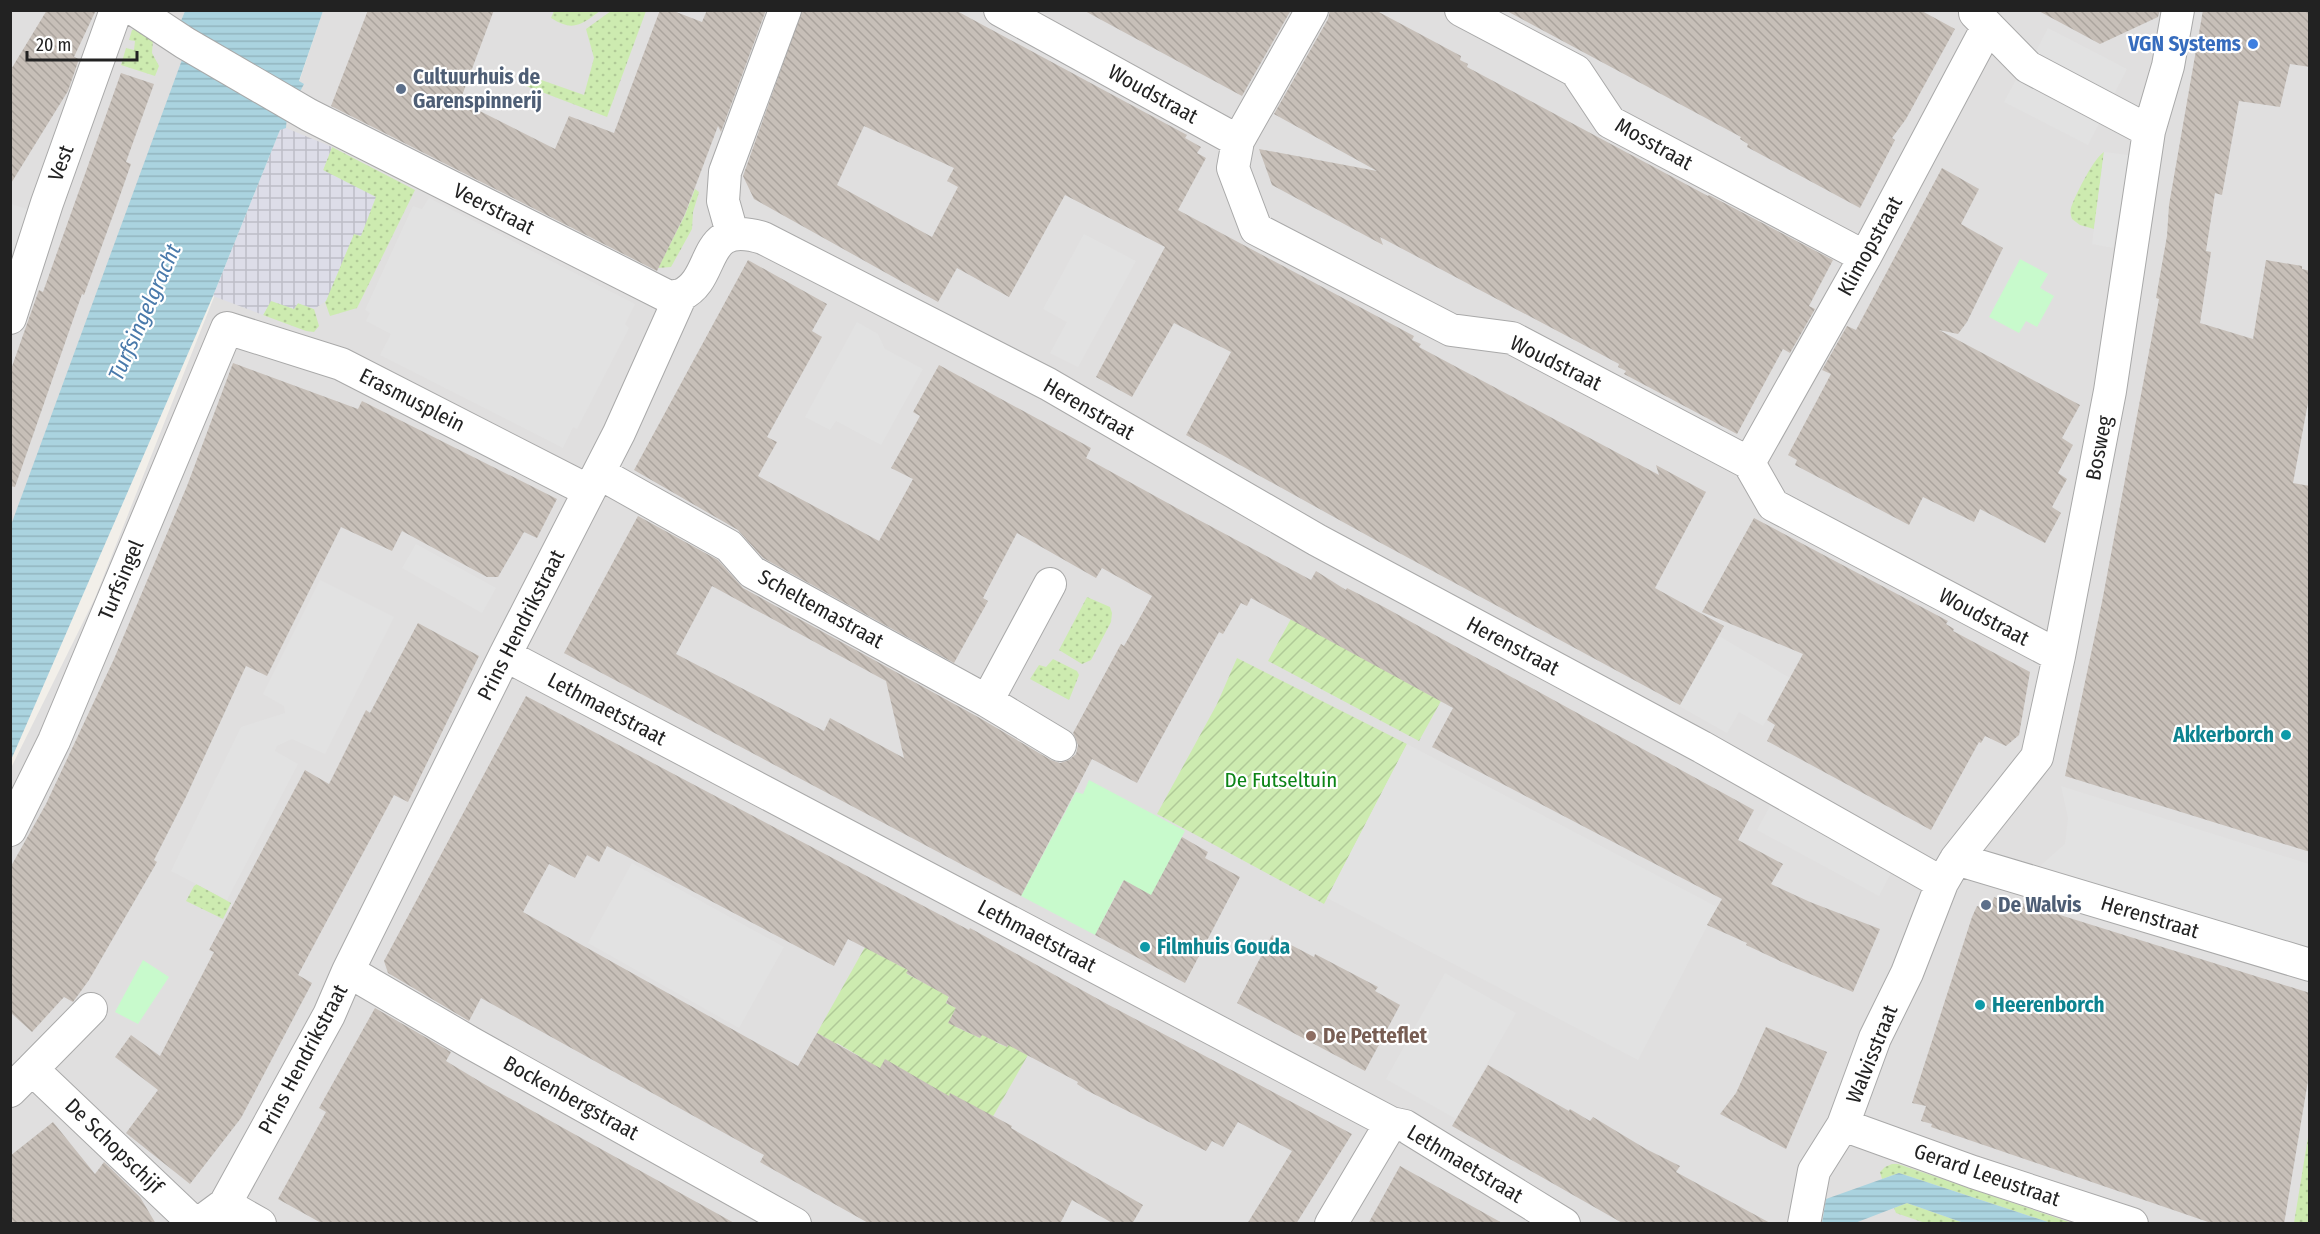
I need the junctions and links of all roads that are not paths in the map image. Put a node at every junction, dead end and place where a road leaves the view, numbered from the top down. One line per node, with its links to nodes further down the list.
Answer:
1 (116, 10): 15 (street, Vest)
2 (135, 10): 14 (street, Veerstraat)
3 (785, 10): 12 (street)
4 (1000, 10): 9 (street, Woudstraat)
5 (1312, 10): 11 (street)
6 (1461, 10): 13 (street, Mosstraat)
7 (2178, 10): 10 (street, Bosweg)
8 (1981, 18): 10 (street); 13 (street, Klimopstraat)
9 (1042, 20): 11 (street, Woudstraat)
10 (2149, 130): 21 (street, Bosweg)
11 (1239, 141): 17 (street, Woudstraat)
12 (732, 233): 14 (street, Prins Hendrikstraat); 25 (street, Herenstraat)
13 (1865, 257): 17 (street, Klimopstraat)
14 (681, 295): 18 (street, Prins Hendrikstraat)
15 (10, 318)
16 (226, 328): 18 (street, Erasmusplein); 24 (street, Turfsingel)
17 (1749, 464): 21 (street, Woudstraat)
18 (594, 482): 20 (street, Prins Hendrikstraat); 22 (street, Scheltemastraat)
19 (1050, 584): 22 (street)
20 (505, 655): 27 (street, Prins Hendrikstraat); 31 (street, Lethmaetstraat)
21 (2059, 656): 25 (street, Bosweg)
22 (987, 701): 23 (street, Scheltemastraat)
23 (1060, 745)
24 (10, 830)
25 (1949, 871): 26 (street, Herenstraat); 32 (street, Walvisstraat)
26 (2310, 965)
27 (348, 971): 33 (street, Prins Hendrikstraat); 36 (street, Bockenbergstraat)
28 (91, 1009): 29 (street)
29 (32, 1069): 30 (street); 34 (street, De Schopschijf)
30 (10, 1091)
31 (1391, 1123): 37 (street); 38 (street, Lethmaetstraat)
32 (1843, 1125): 39 (street, Walvisstraat); 40 (street, Gerard Leeustraat)
33 (225, 1204): 34 (street, Prins Hendrikstraat); 35 (street)
34 (196, 1224)
35 (260, 1224)
36 (795, 1224)
37 (1331, 1224)
38 (1564, 1224)
39 (1804, 1224)
40 (2132, 1224)

